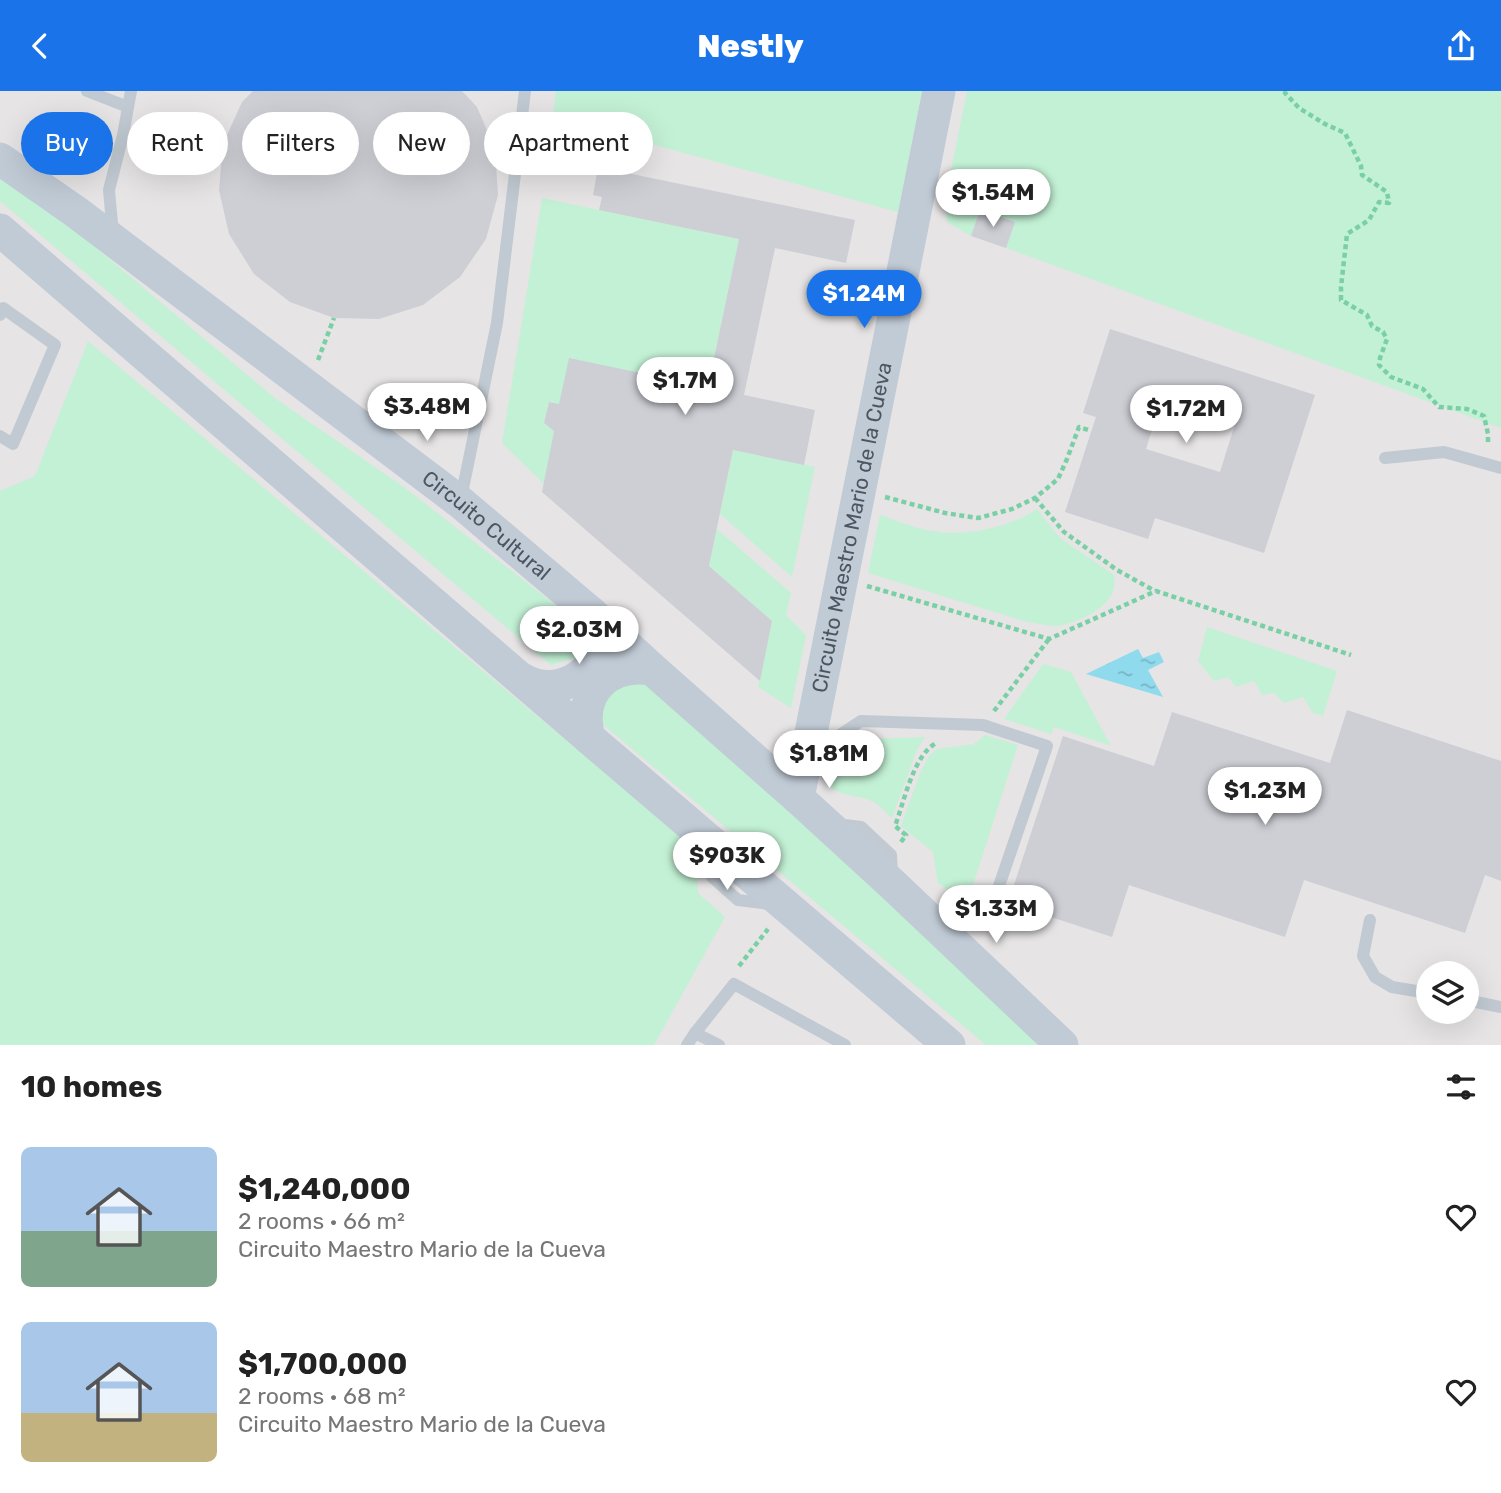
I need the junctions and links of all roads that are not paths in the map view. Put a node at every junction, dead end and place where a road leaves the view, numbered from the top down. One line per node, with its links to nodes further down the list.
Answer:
1 (87, 91): 5 (lane)
2 (131, 91): 5 (lane)
3 (524, 91): 13 (lane)
4 (939, 91): 18 (street, Circuito Maestro Mario de la Cueva)
5 (128, 107): 8 (lane)
6 (0, 159): 8 (street, Circuito Cultural)
7 (0, 230): 16 (street)
8 (114, 241): 13 (street, Circuito Cultural)
9 (0, 315): 10 (lane)
10 (0, 436)
11 (1385, 458): 12 (lane)
12 (1501, 468)
13 (460, 502): 14 (street, Circuito Cultural)
14 (590, 612): 15 (street, Circuito Cultural); 16 (street)
15 (652, 669): 17 (street); 19 (street, Circuito Cultural)
16 (515, 673): 17 (street)
17 (589, 738): 29 (street)
18 (807, 756): 19 (street, Circuito Maestro Mario de la Cueva); 20 (lane)
19 (798, 798): 30 (street, Circuito Cultural)
20 (999, 886)
21 (1370, 921): 22 (lane)
22 (1416, 991)
23 (1479, 1003): 24 (lane)
24 (1501, 1007)
25 (695, 1033): 26 (lane); 27 (lane); 28 (lane)
26 (687, 1045)
27 (719, 1045)
28 (845, 1045)
29 (949, 1045)
30 (1062, 1045)

